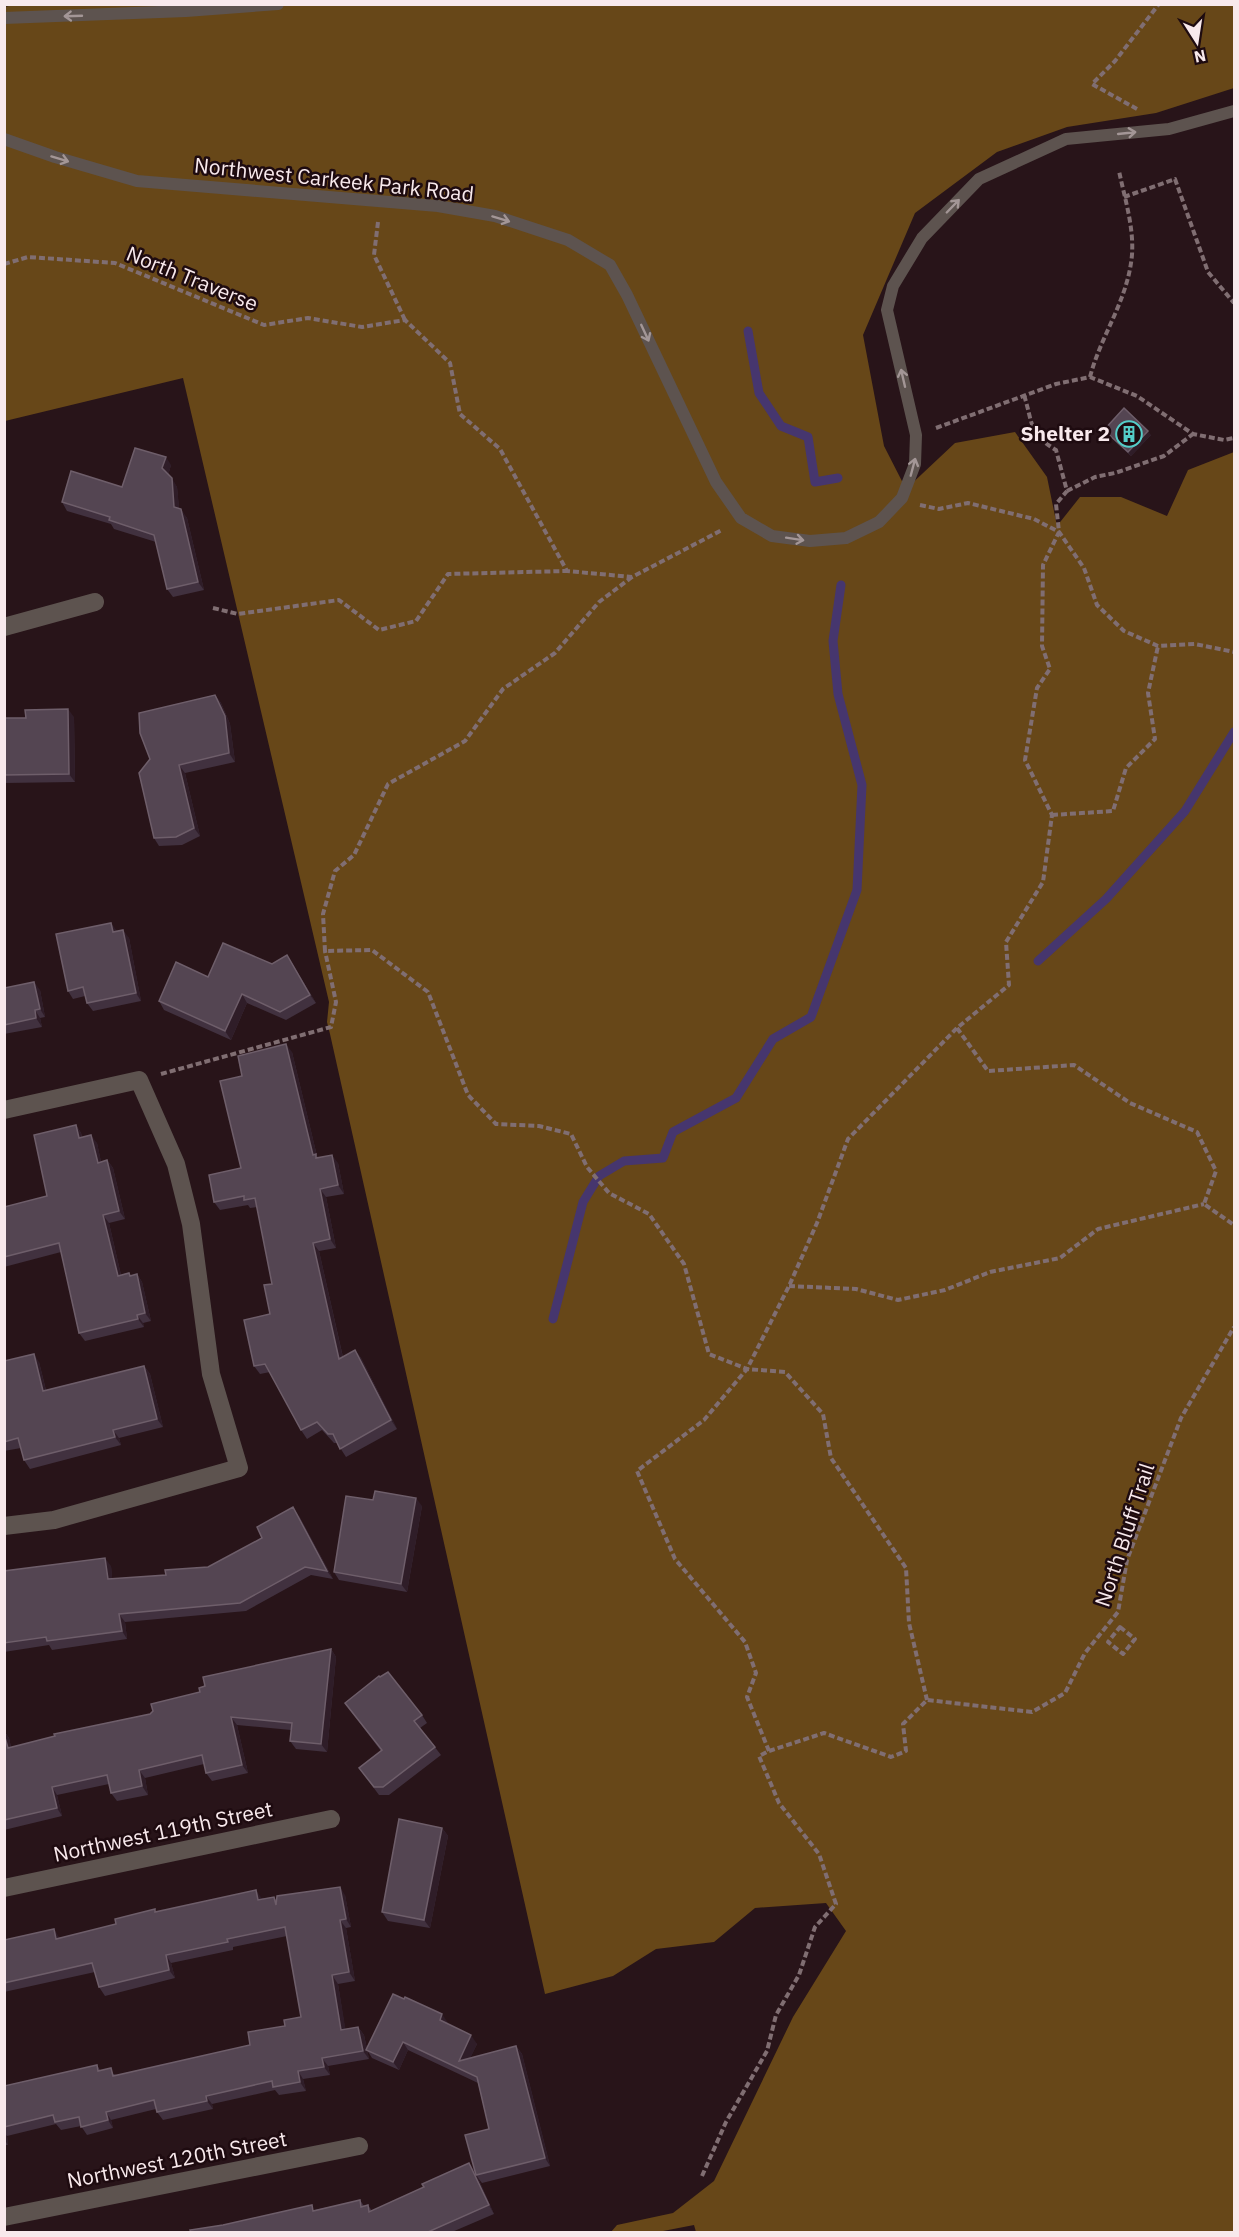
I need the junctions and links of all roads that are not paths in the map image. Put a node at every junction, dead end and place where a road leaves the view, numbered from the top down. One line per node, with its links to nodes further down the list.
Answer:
1 (278, 4): 2 (lane, one-way to 2)
2 (4, 18)
3 (1234, 111): 4 (lane, Northwest Carkeek Park Road, one-way to 3)
4 (4, 139)
5 (95, 602): 6 (street)
6 (4, 627)
7 (4, 1110): 8 (street)
8 (4, 1526)
9 (331, 1819): 10 (street, Northwest 119th Street)
10 (4, 1888)
11 (359, 2146): 12 (street, Northwest 120th Street)
12 (4, 2217)

